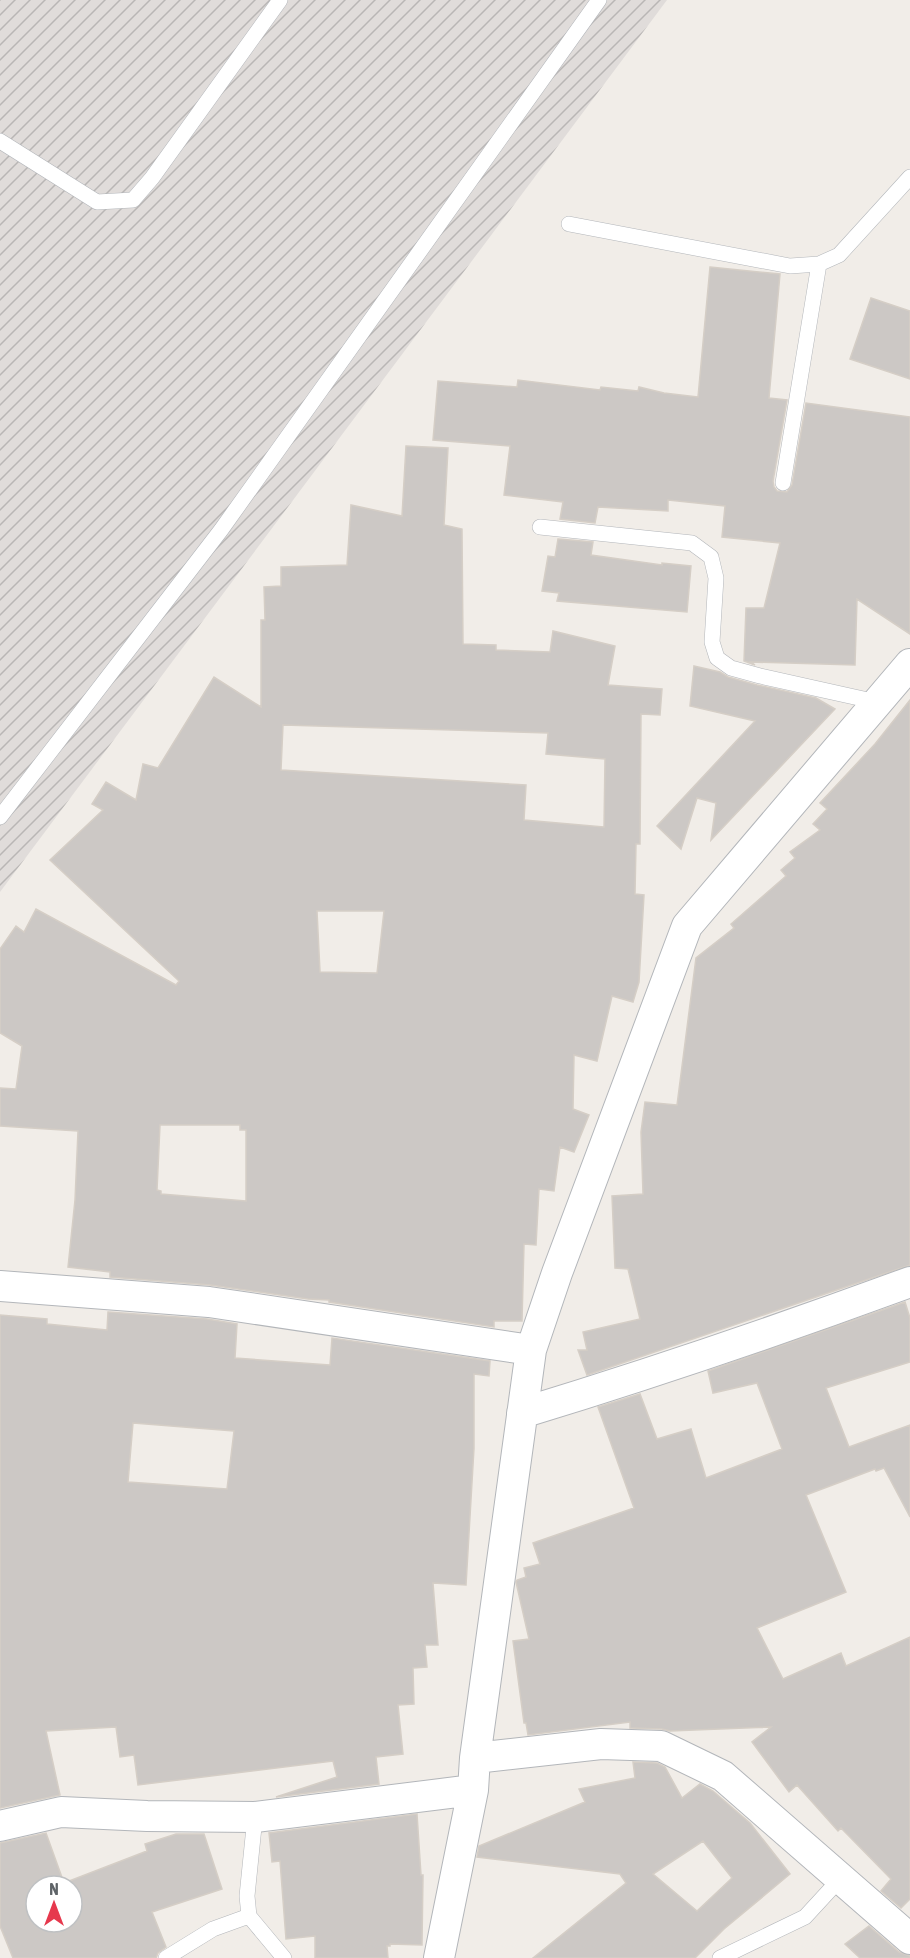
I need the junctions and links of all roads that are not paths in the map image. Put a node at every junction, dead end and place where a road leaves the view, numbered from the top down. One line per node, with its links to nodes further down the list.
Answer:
1 (280, 0): 3 (lane)
2 (598, 0): 11 (lane)
3 (0, 141)
4 (910, 177): 6 (lane)
5 (569, 224): 6 (lane)
6 (819, 264): 7 (lane)
7 (783, 483)
8 (540, 527): 10 (lane)
9 (910, 664): 10 (street)
10 (878, 702): 14 (street)
11 (0, 817)
12 (910, 1282): 15 (street)
13 (0, 1286): 14 (street)
14 (531, 1350): 15 (street)
15 (522, 1413): 16 (street)
16 (475, 1758): 17 (street); 20 (street)
17 (473, 1790): 18 (street); 25 (street)
18 (255, 1817): 19 (street); 21 (lane)
19 (0, 1826)
20 (840, 1879): 22 (street); 26 (lane)
21 (249, 1916): 23 (lane); 24 (lane)
22 (910, 1939)
23 (166, 1958)
24 (284, 1958)
25 (439, 1958)
26 (720, 1958)

